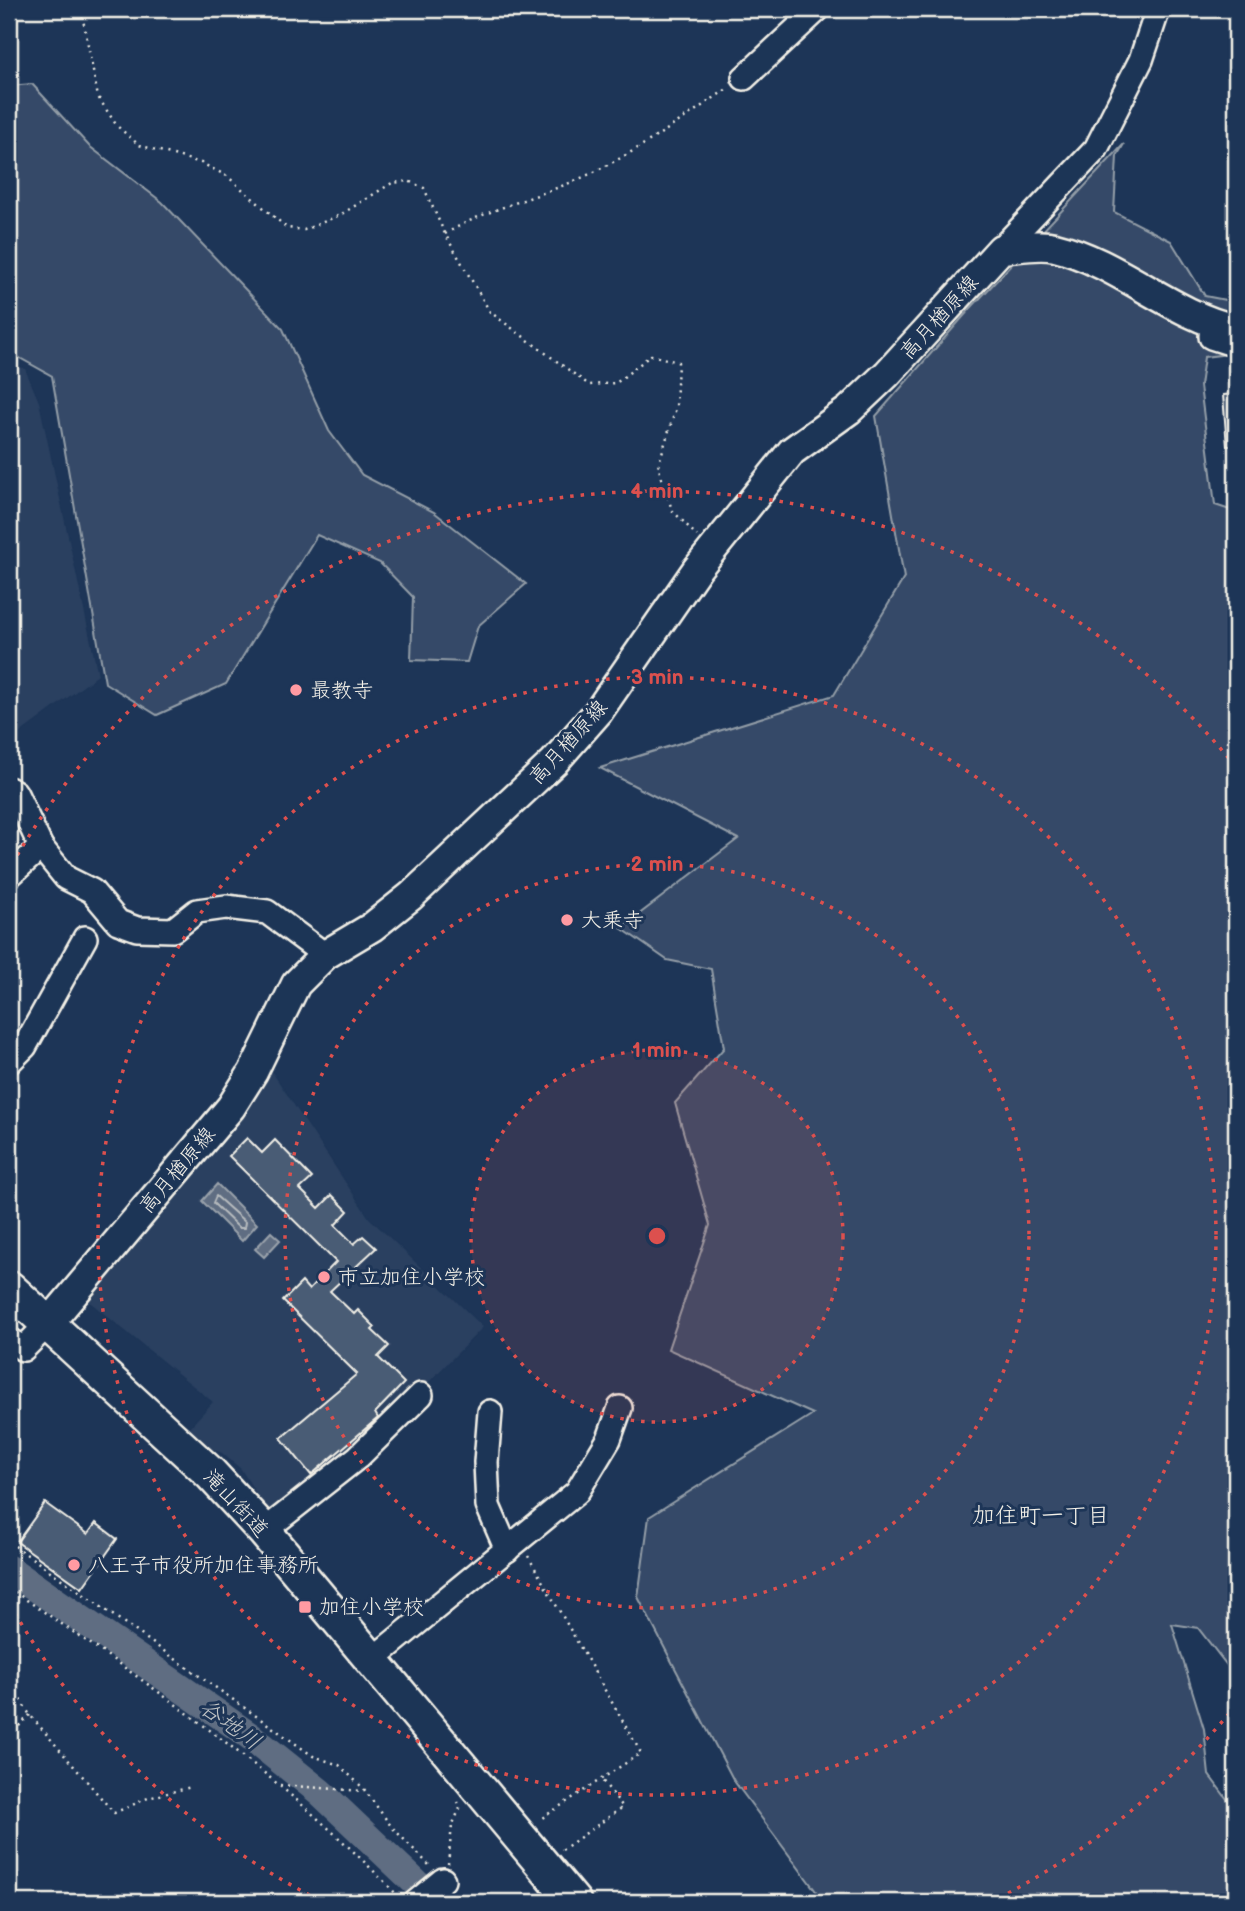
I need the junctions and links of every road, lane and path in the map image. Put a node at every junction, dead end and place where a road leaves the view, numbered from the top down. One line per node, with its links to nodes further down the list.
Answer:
1 (81, 9): 5 (path)
2 (818, 9): 4 (street)
3 (1158, 9): 6 (street)
4 (744, 78): 5 (path)
5 (445, 234): 9 (path)
6 (1001, 249): 7 (main road); 9 (main road, 高月楢原線)
7 (1224, 327): 8 (street)
8 (1236, 345)
9 (712, 551): 15 (main road, 高月楢原線)
10 (9, 789): 11 (street)
11 (16, 809): 12 (street)
12 (41, 848): 13 (street); 15 (street)
13 (9, 876)
14 (85, 938): 16 (street)
15 (325, 955): 18 (main road, 高月楢原線)
16 (9, 1062)
17 (9, 1288): 18 (highway, 滝山街道)
18 (49, 1323): 19 (street); 23 (highway, 滝山街道)
19 (9, 1339)
20 (421, 1395): 23 (street)
21 (620, 1408): 25 (street)
22 (490, 1412): 25 (street)
23 (264, 1531): 27 (highway, 滝山街道)
24 (9, 1542): 34 (path)
25 (513, 1545): 27 (street); 31 (path)
26 (9, 1588): 32 (path)
27 (373, 1659): 36 (highway, 滝山街道)
28 (9, 1682): 29 (path)
29 (30, 1715): 30 (path); 33 (path)
30 (9, 1736)
31 (601, 1779): 36 (path); 37 (path)
32 (280, 1784): 34 (path); 39 (path)
33 (191, 1787)
34 (366, 1791): 38 (path)
35 (457, 1796): 38 (path)
36 (517, 1834): 37 (highway, 滝山街道)
37 (542, 1864): 41 (highway, 滝山街道)
38 (440, 1882): 40 (street)
39 (403, 1902)
40 (416, 1902)
41 (574, 1902)

